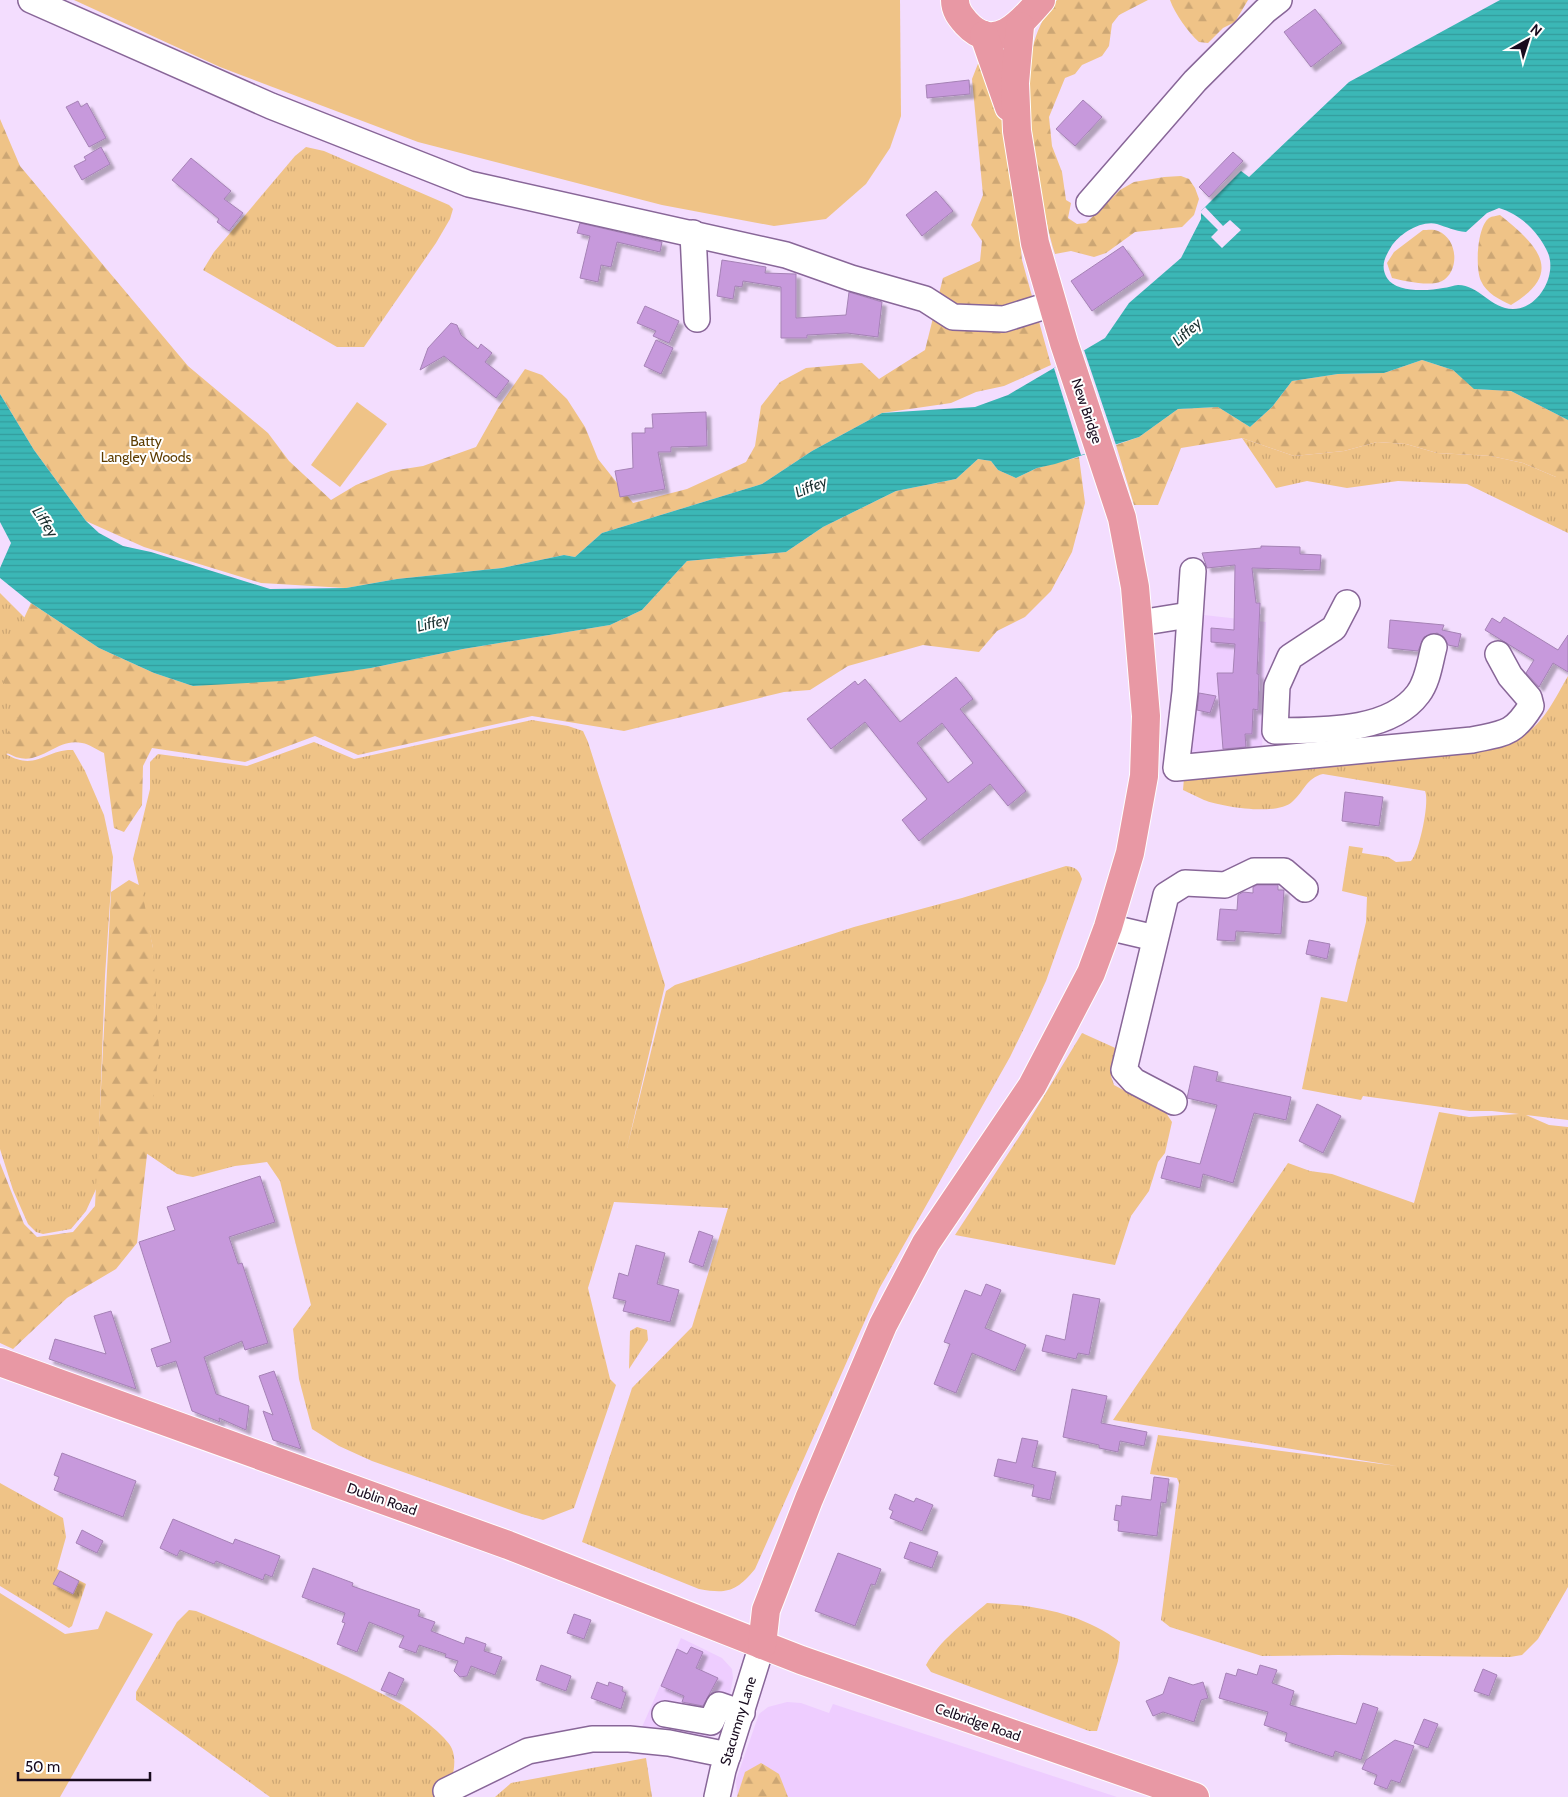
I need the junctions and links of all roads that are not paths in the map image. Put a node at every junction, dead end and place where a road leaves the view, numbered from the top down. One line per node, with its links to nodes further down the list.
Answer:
1 (31, 0): 8 (street)
2 (955, 0): 5 (main road)
3 (1279, 0): 7 (street)
4 (1030, 11): 5 (main road); 6 (main road)
5 (984, 35): 6 (main road)
6 (1017, 131): 9 (main road, New Bridge)
7 (1089, 203)
8 (693, 233): 9 (street); 10 (street)
9 (1052, 304): 14 (main road, New Bridge)
10 (697, 318)
11 (1193, 571): 13 (street)
12 (1347, 603): 17 (street)
13 (1189, 614): 14 (street); 18 (street)
14 (1139, 623): 20 (main road, New Bridge)
15 (1434, 647): 17 (street)
16 (1498, 654): 18 (street)
17 (1275, 731): 18 (street)
18 (1273, 758)
19 (1305, 888): 21 (street)
20 (1108, 927): 21 (street); 24 (main road, New Bridge)
21 (1156, 938): 22 (street)
22 (1174, 1102)
23 (0, 1362): 24 (main road, Dublin Road)
24 (762, 1645): 25 (street, Stacumny Lane); 30 (main road, Celbridge Road)
25 (742, 1713): 26 (street); 27 (street, Stacumny Lane)
26 (665, 1714)
27 (728, 1755): 28 (street); 29 (street, Stacumny Lane)
28 (446, 1791)
29 (717, 1797)
30 (1195, 1797)

